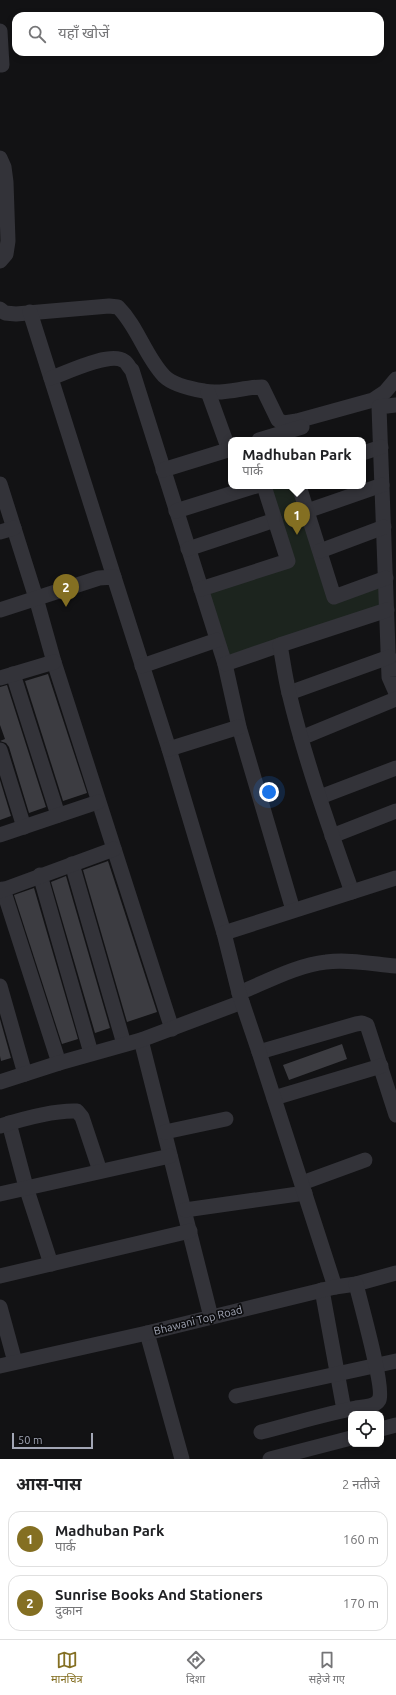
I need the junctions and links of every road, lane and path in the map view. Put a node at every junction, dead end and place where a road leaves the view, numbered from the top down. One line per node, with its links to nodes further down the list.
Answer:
1 (0, 31): 2 (street)
2 (0, 65)
3 (0, 158): 4 (street)
4 (0, 261)
5 (0, 309): 6 (street)
6 (30, 312): 7 (street); 9 (street)
7 (51, 378): 17 (street); 30 (street)
8 (396, 379): 9 (street)
9 (208, 392): 13 (street)
10 (396, 405): 11 (street)
11 (379, 407): 12 (street); 14 (street)
12 (283, 436)
13 (228, 445)
14 (381, 447): 16 (street); 19 (street)
15 (228, 451): 17 (street)
16 (366, 452)
17 (163, 470): 23 (street)
18 (0, 484): 27 (street)
19 (382, 485): 24 (street); 26 (street)
20 (246, 489): 23 (street)
21 (265, 489): 25 (street)
22 (300, 489): 24 (street)
23 (176, 511): 28 (street)
24 (307, 511): 29 (street)
25 (275, 520): 28 (street); 32 (street)
26 (384, 527): 29 (street); 31 (street)
27 (7, 530): 33 (street)
28 (188, 549): 32 (street)
29 (320, 551): 31 (street)
30 (114, 577): 33 (street); 41 (street)
31 (386, 578): 35 (street)
32 (201, 589): 36 (street)
33 (36, 598): 34 (street); 39 (street)
34 (0, 610)
35 (387, 610): 37 (street); 38 (street)
36 (217, 640): 40 (street); 41 (street)
37 (280, 645): 40 (street); 43 (street)
38 (388, 657): 43 (street); 44 (street)
39 (54, 662): 42 (street); 52 (street)
40 (225, 664): 46 (street)
41 (142, 666): 49 (street)
42 (6, 676): 54 (street)
43 (289, 693): 47 (street)
44 (396, 693)
45 (396, 699): 47 (street)
46 (239, 727): 49 (street); 64 (street)
47 (301, 738): 51 (street)
48 (0, 750): 55 (street)
49 (169, 750): 65 (street)
50 (396, 768): 51 (street)
51 (320, 797): 57 (street)
52 (98, 802): 54 (street); 58 (street)
53 (396, 811): 57 (street)
54 (58, 815): 55 (street)
55 (24, 827): 56 (street)
56 (0, 835)
57 (332, 836): 63 (street)
58 (114, 849): 59 (street); 70 (street)
59 (72, 864): 60 (street); 72 (street)
60 (40, 875): 62 (street); 74 (street)
61 (396, 878): 63 (street)
62 (2, 890): 75 (street)
63 (352, 892): 64 (street)
64 (293, 910): 65 (street)
65 (224, 933): 68 (street)
66 (396, 966): 68 (street)
67 (0, 986): 69 (street)
68 (241, 998): 70 (street); 73 (street)
69 (3, 1009): 77 (street)
70 (172, 1029): 71 (street)
71 (141, 1040): 72 (street); 83 (street)
72 (124, 1044): 74 (street)
73 (260, 1052): 76 (street); 79 (street)
74 (91, 1053): 75 (street)
75 (59, 1063): 77 (street)
76 (381, 1066): 79 (street); 80 (street)
77 (25, 1074): 78 (street)
78 (0, 1082)
79 (274, 1098): 88 (street)
80 (395, 1105)
81 (226, 1118): 83 (street)
82 (4, 1125): 86 (street); 87 (street)
83 (165, 1132): 84 (street)
84 (170, 1156): 86 (street); 90 (street)
85 (365, 1160): 88 (street)
86 (100, 1171): 87 (street)
87 (26, 1187): 89 (street); 92 (street)
88 (304, 1188): 90 (street); 96 (street)
89 (0, 1194)
90 (185, 1210): 91 (street)
91 (190, 1231): 92 (street); 98 (street)
92 (51, 1264): 94 (street)
93 (396, 1273): 95 (street, Bhawani Top Road)
94 (0, 1276)
95 (356, 1284): 96 (street, Bhawani Top Road); 102 (street)
96 (328, 1288): 98 (street, Bhawani Top Road); 103 (street)
97 (0, 1307): 101 (street)
98 (211, 1317): 99 (street, Bhawani Top Road)
99 (146, 1332): 101 (street, Bhawani Top Road); 110 (street)
100 (396, 1361): 102 (street)
101 (7, 1364)
102 (376, 1366): 103 (street); 105 (street)
103 (338, 1374): 104 (street); 105 (street)
104 (236, 1396)
105 (344, 1410): 108 (street)
106 (396, 1425): 107 (street)
107 (384, 1429)
108 (261, 1432)
109 (348, 1439): 111 (street)
110 (182, 1459)
111 (270, 1459)

